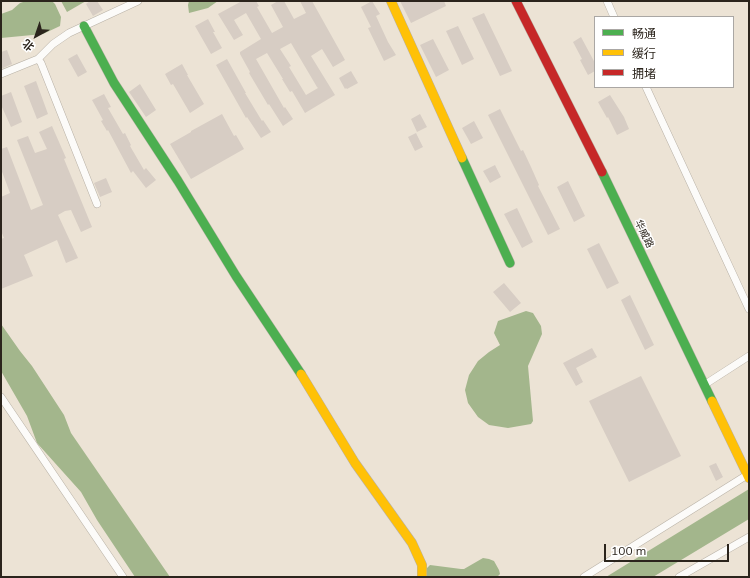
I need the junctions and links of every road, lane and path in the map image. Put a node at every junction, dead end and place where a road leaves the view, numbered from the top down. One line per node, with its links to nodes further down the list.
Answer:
1 (138, 1): 6 (street)
2 (391, 1): 11 (street)
3 (516, 1): 14 (street, 华威路)
4 (607, 1): 5 (street)
5 (614, 16)
6 (84, 26): 7 (street); 19 (street)
7 (38, 59): 8 (street); 10 (street)
8 (1, 74)
9 (646, 88): 12 (street)
10 (97, 204)
11 (510, 263)
12 (749, 309)
13 (749, 356): 14 (street)
14 (704, 385): 16 (street, 华威路)
15 (1, 397): 18 (street)
16 (748, 476): 20 (street)
17 (749, 537): 21 (street)
18 (123, 577)
19 (422, 577)
20 (584, 577)
21 (679, 577)

